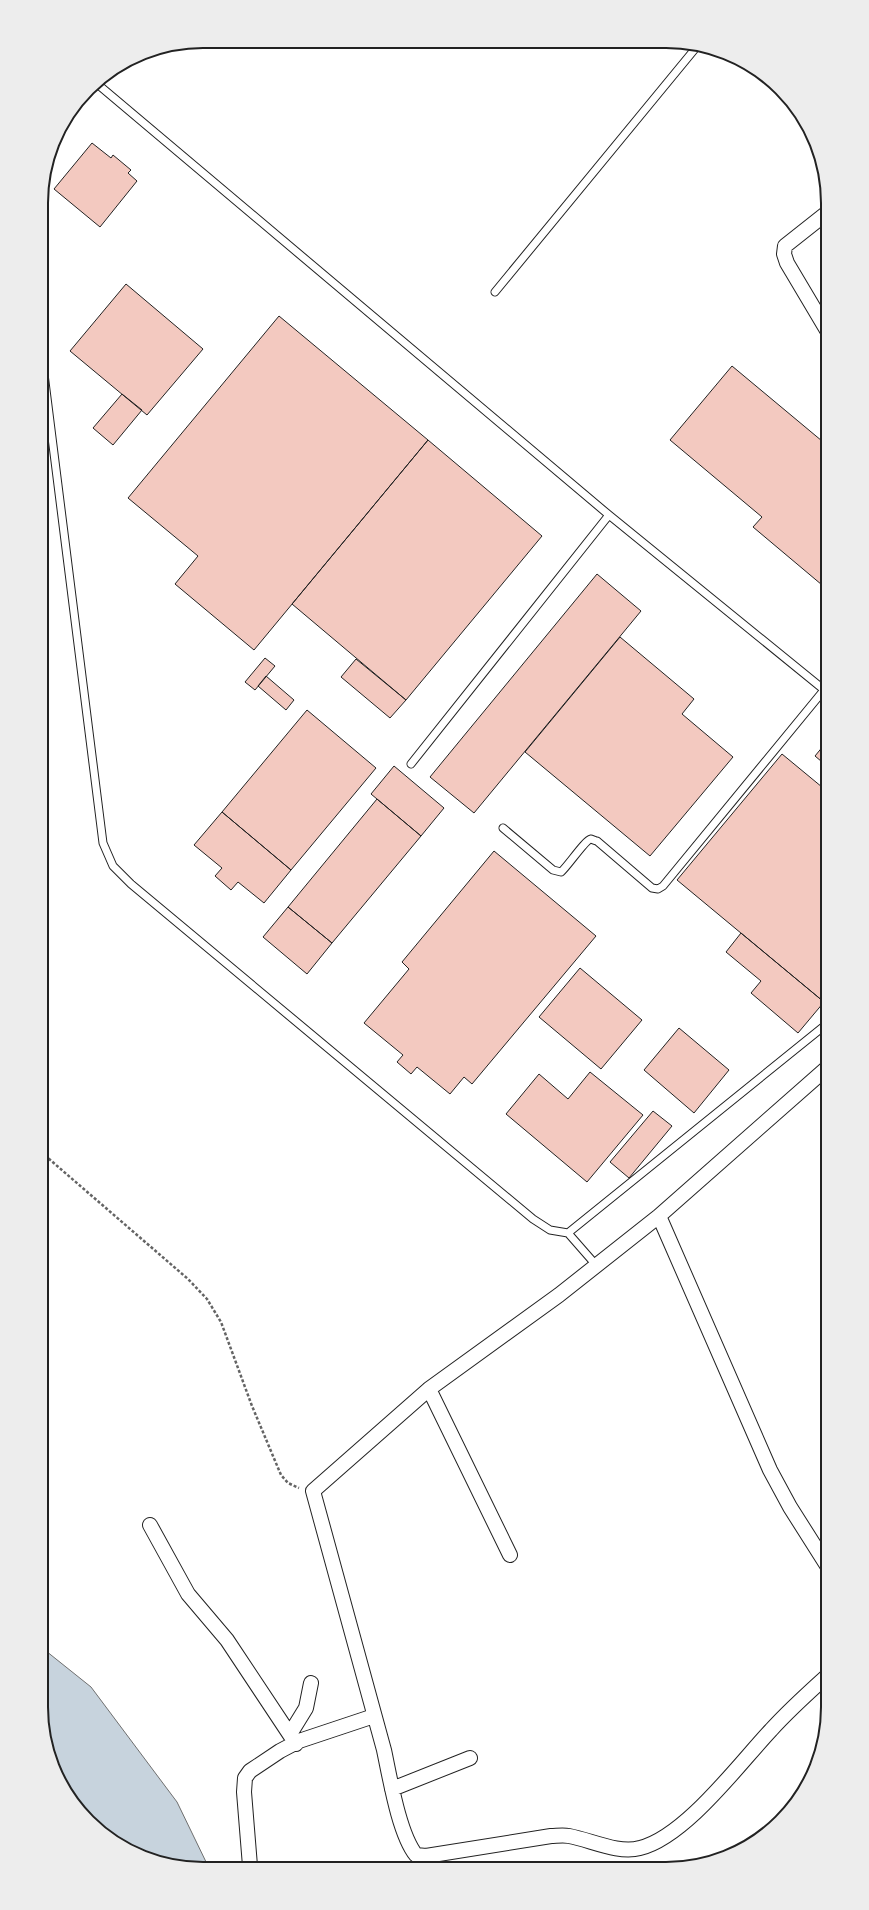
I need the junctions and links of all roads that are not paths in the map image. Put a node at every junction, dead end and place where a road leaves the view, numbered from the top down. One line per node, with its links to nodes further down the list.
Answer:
1 (694, 50): 4 (lane)
2 (100, 87): 7 (lane)
3 (821, 218): 5 (street)
4 (495, 292)
5 (821, 320)
6 (48, 406): 15 (lane)
7 (609, 515): 8 (lane); 10 (lane)
8 (821, 688)
9 (821, 698): 11 (lane)
10 (411, 764)
11 (503, 828)
12 (821, 1029): 15 (lane)
13 (821, 1073): 14 (street)
14 (659, 1216): 16 (street); 20 (street)
15 (568, 1233): 16 (lane)
16 (596, 1265): 17 (street)
17 (429, 1389): 19 (street); 23 (street)
18 (150, 1525): 24 (street)
19 (510, 1555)
20 (821, 1556)
21 (821, 1682): 26 (street)
22 (311, 1683): 24 (street)
23 (374, 1716): 24 (street); 26 (street)
24 (293, 1739): 27 (street)
25 (470, 1758): 26 (street)
26 (392, 1789)
27 (250, 1862)

